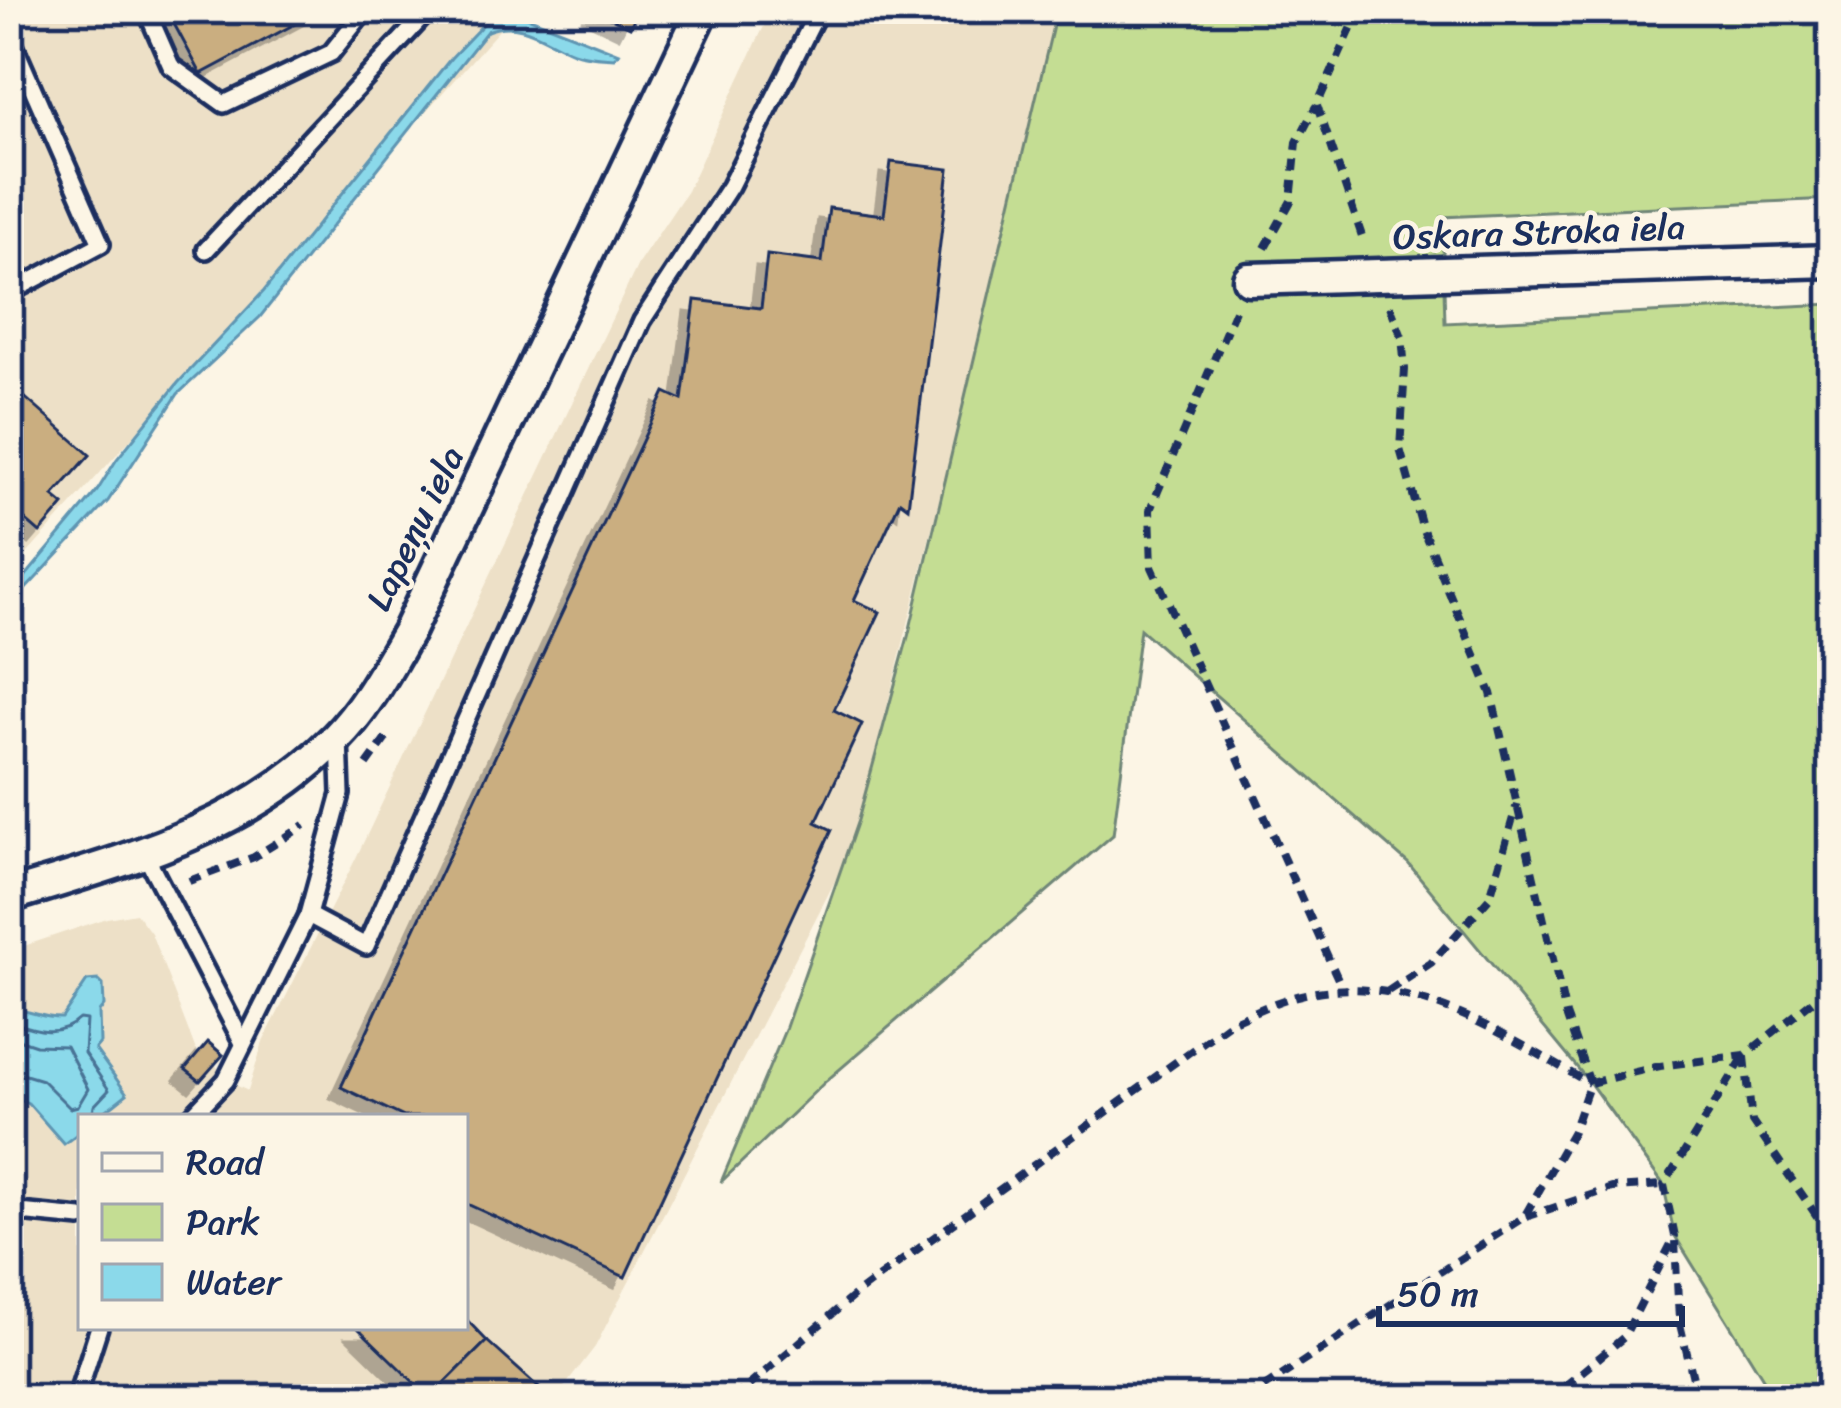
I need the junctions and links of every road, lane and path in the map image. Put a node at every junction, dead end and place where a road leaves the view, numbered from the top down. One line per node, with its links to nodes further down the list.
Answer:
1 (146, 9): 2 (lane)
2 (366, 9)
3 (430, 9): 9 (lane)
4 (703, 9): 14 (street, Lapeņu iela)
5 (819, 9): 18 (lane)
6 (1360, 9): 8 (path)
7 (9, 34): 13 (lane)
8 (1317, 105): 11 (path); 12 (path)
9 (206, 250)
10 (1832, 262): 11 (street, Oskara Stroka iela)
11 (1377, 275): 12 (street, Oskara Stroka iela); 15 (path)
12 (1249, 279): 19 (path)
13 (9, 293)
14 (338, 736): 16 (street, Lapeņu iela); 18 (lane)
15 (1518, 801): 20 (path); 24 (path)
16 (146, 854): 17 (street, Lapeņu iela); 22 (lane)
17 (9, 896)
18 (308, 915): 22 (lane)
19 (1342, 988): 20 (path); 34 (path)
20 (1386, 992): 24 (path)
21 (1814, 999): 23 (path)
22 (242, 1041): 25 (lane)
23 (1745, 1055): 24 (path); 26 (path); 31 (path)
24 (1590, 1083): 29 (path)
25 (194, 1114)
26 (1664, 1184): 29 (path); 30 (path)
27 (9, 1211): 28 (lane)
28 (78, 1217)
29 (1525, 1217): 35 (path)
30 (1675, 1236): 36 (path); 37 (path)
31 (1832, 1238)
32 (97, 1330): 33 (lane)
33 (76, 1399)
34 (733, 1399)
35 (1246, 1399)
36 (1549, 1399)
37 (1698, 1399)

